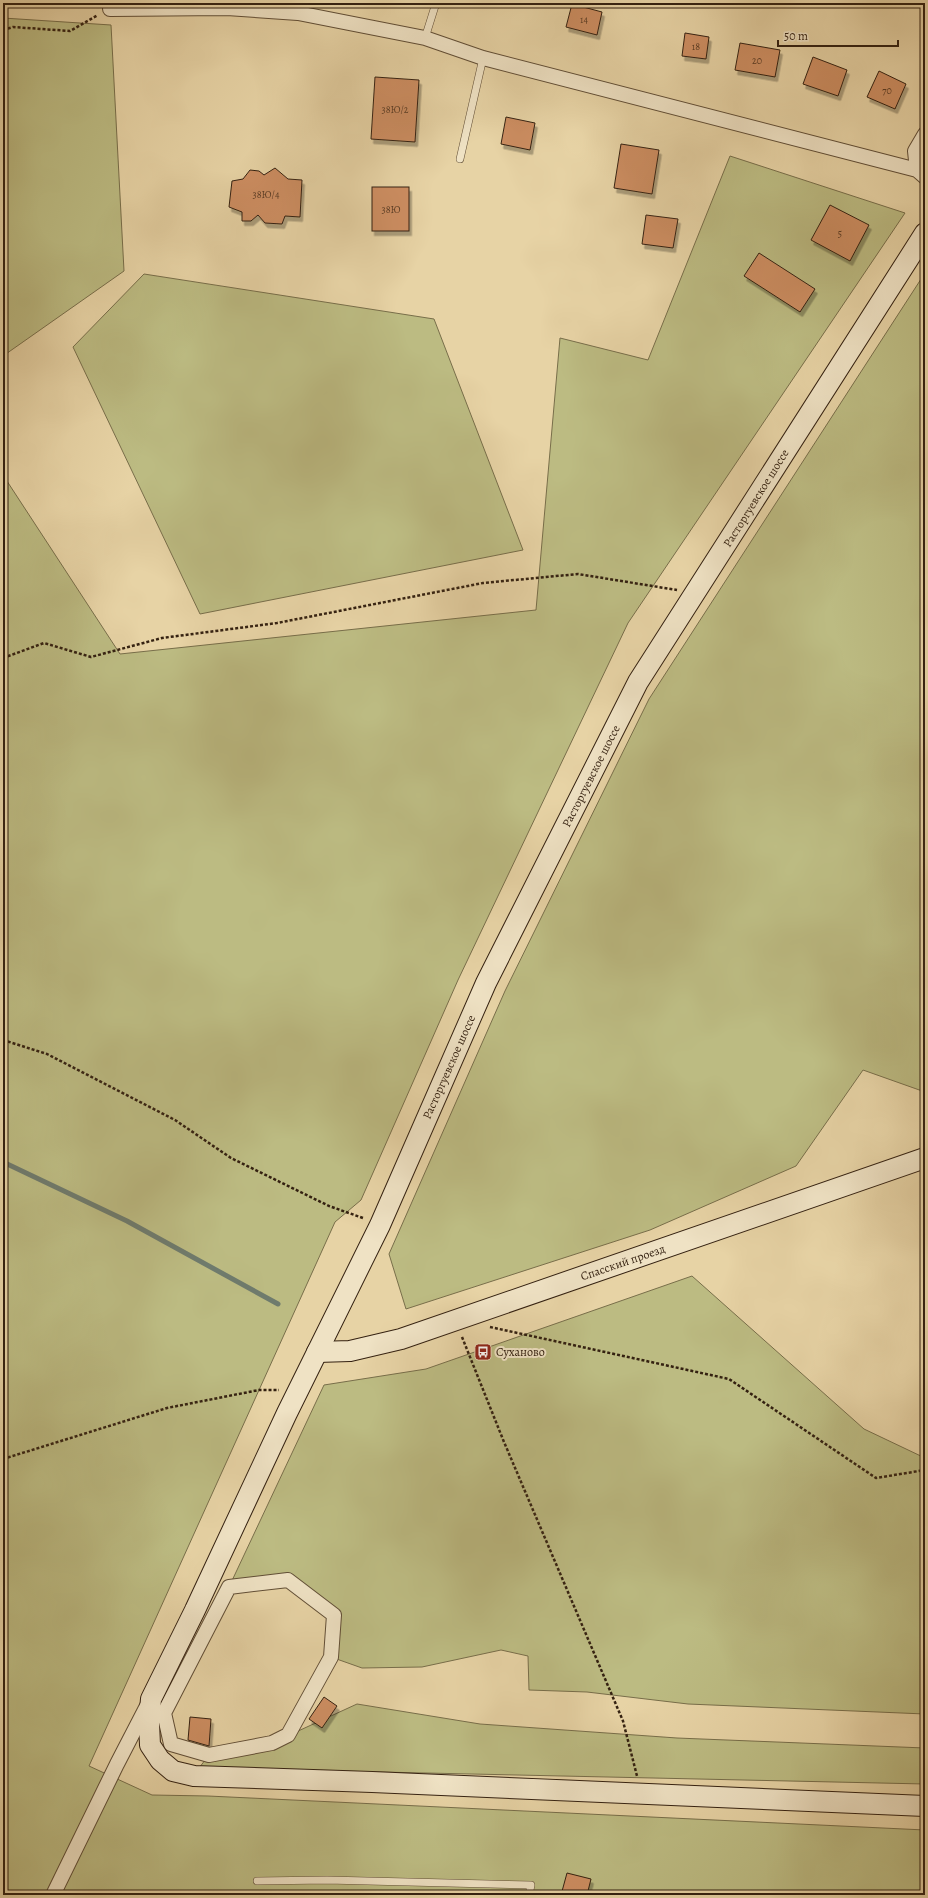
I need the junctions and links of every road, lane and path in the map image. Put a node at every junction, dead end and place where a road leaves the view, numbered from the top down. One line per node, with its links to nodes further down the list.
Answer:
1 (436, 3): 4 (lane)
2 (110, 9): 3 (path); 4 (street)
3 (3, 30)
4 (425, 38): 5 (street)
5 (483, 58): 7 (lane); 8 (street)
6 (925, 134): 8 (street)
7 (460, 159)
8 (921, 174)
9 (925, 233): 10 (main road, Расторгуевское шоссе)
10 (695, 593): 11 (path); 14 (main road, Расторгуевское шоссе)
11 (3, 658)
12 (3, 1040): 14 (path)
13 (925, 1158): 15 (main road, Спасский проезд)
14 (380, 1225): 17 (main road, Расторгуевское шоссе)
15 (455, 1320): 17 (main road, Спасский проезд); 23 (path)
16 (486, 1326): 20 (path)
17 (317, 1352): 18 (main road, Расторгуевское шоссе)
18 (299, 1389): 19 (path); 21 (main road, Расторгуевское шоссе)
19 (3, 1459)
20 (925, 1470)
21 (151, 1699): 23 (main road); 26 (street)
22 (171, 1744): 22 (street)
23 (641, 1793): 24 (main road)
24 (925, 1806)
25 (257, 1881): 27 (lane)
26 (53, 1895)
27 (529, 1895)

